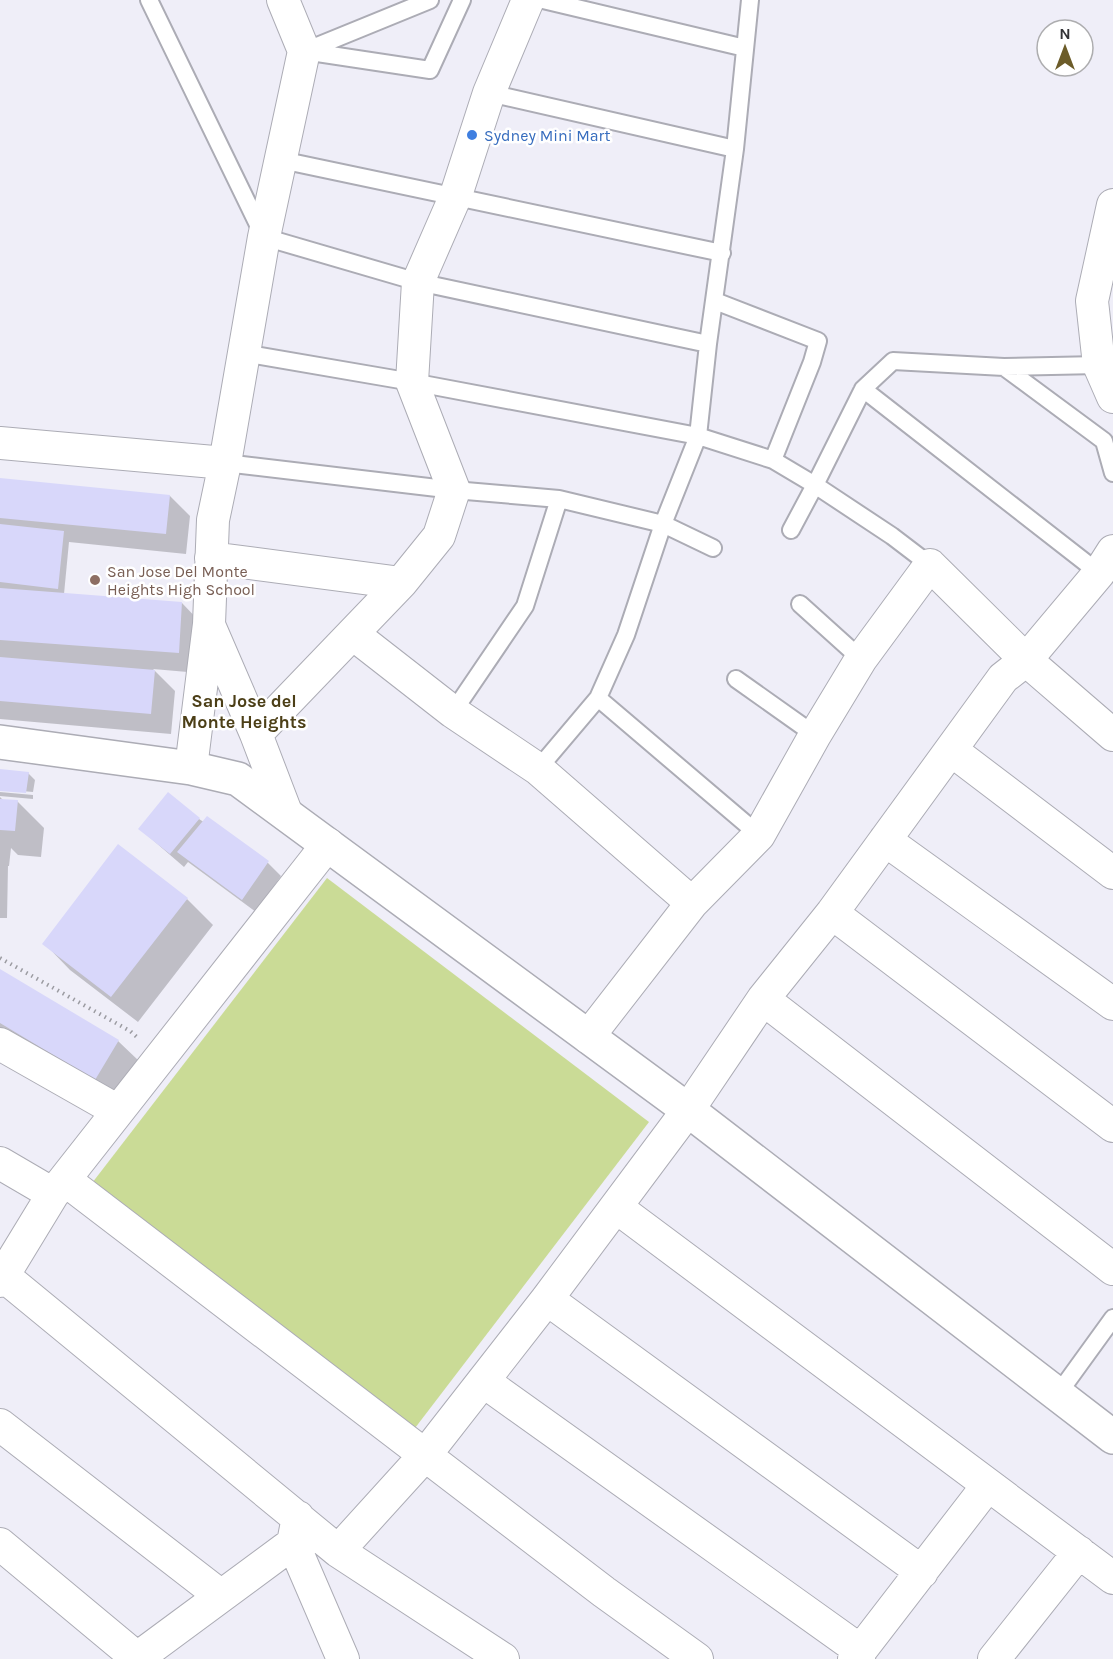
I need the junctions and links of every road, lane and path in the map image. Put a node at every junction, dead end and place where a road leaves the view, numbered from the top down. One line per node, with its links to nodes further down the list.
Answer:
1 (149, 0): 15 (lane)
2 (283, 0): 9 (street)
3 (430, 0): 9 (lane)
4 (462, 0): 9 (lane)
5 (528, 0): 10 (street)
6 (543, 0): 8 (lane)
7 (750, 0): 8 (lane)
8 (745, 48): 11 (lane)
9 (304, 51): 12 (street)
10 (489, 93): 11 (lane); 13 (street)
11 (735, 149): 16 (lane)
12 (281, 160): 13 (lane); 15 (street)
13 (456, 195): 16 (lane); 17 (street)
14 (1113, 205): 21 (street)
15 (264, 237): 17 (lane); 20 (street)
16 (722, 253): 18 (lane)
17 (418, 282): 19 (lane); 23 (street)
18 (715, 301): 19 (lane); 28 (lane)
19 (708, 344): 26 (lane)
20 (243, 353): 23 (lane); 29 (street)
21 (1099, 365): 22 (lane); 25 (street)
22 (1004, 367): 24 (lane); 30 (lane)
23 (412, 382): 26 (lane); 32 (street)
24 (863, 389): 31 (lane); 38 (lane)
25 (1113, 398)
26 (698, 436): 28 (lane); 34 (lane)
27 (0, 443): 29 (street)
28 (773, 460): 31 (lane)
29 (225, 463): 32 (lane); 37 (street)
30 (1113, 473)
31 (815, 485): 35 (lane); 39 (lane)
32 (454, 490): 33 (lane); 40 (street)
33 (560, 499): 34 (lane); 48 (lane)
34 (663, 524): 36 (lane); 47 (lane)
35 (791, 530)
36 (713, 548)
37 (211, 558): 40 (street); 42 (street)
38 (1106, 562): 45 (street)
39 (930, 565): 44 (street); 45 (street)
40 (401, 583): 43 (street)
41 (800, 604): 44 (lane)
42 (209, 624): 49 (street); 54 (street)
43 (353, 634): 48 (street); 49 (street)
44 (861, 659): 50 (street)
45 (1026, 660): 51 (street); 53 (street)
46 (736, 679): 50 (lane)
47 (598, 698): 55 (lane); 57 (lane)
48 (453, 712): 55 (street)
49 (256, 734): 56 (street)
50 (815, 735): 57 (street)
51 (1113, 735)
52 (0, 742): 54 (street)
53 (951, 750): 58 (street); 60 (street)
54 (191, 768): 56 (street)
55 (538, 769): 61 (street)
56 (287, 815): 59 (street)
57 (759, 835): 61 (street)
58 (885, 840): 62 (street); 65 (street)
59 (328, 844): 66 (street); 70 (street)
60 (1113, 873)
61 (692, 903): 66 (street)
62 (832, 913): 64 (street); 71 (street)
63 (0, 958): 67 (path)
64 (763, 999): 69 (street); 75 (street)
65 (1113, 1004)
66 (588, 1037): 69 (street)
67 (138, 1038)
68 (0, 1044): 70 (street)
69 (688, 1110): 74 (street); 80 (street)
70 (118, 1111): 73 (street)
71 (1113, 1126)
72 (0, 1163): 73 (street)
73 (59, 1187): 76 (street); 83 (street)
74 (616, 1207): 77 (street); 84 (street)
75 (1113, 1269)
76 (1, 1277): 85 (street)
77 (547, 1299): 79 (street); 89 (street)
78 (1113, 1318): 80 (lane)
79 (483, 1381): 83 (street); 93 (street)
80 (1059, 1395): 82 (street)
81 (0, 1425): 91 (street)
82 (1113, 1437)
83 (426, 1454): 87 (street); 96 (street)
84 (988, 1485): 88 (street); 89 (street)
85 (295, 1530): 87 (street); 91 (street); 95 (street)
86 (0, 1544): 94 (street)
87 (338, 1551): 92 (street)
88 (1079, 1552): 90 (street); 97 (street)
89 (922, 1572): 93 (street)
90 (1113, 1578)
91 (220, 1596): 94 (street)
92 (488, 1655)
93 (858, 1655)
94 (137, 1658)
95 (343, 1659)
96 (697, 1659)
97 (994, 1659)

